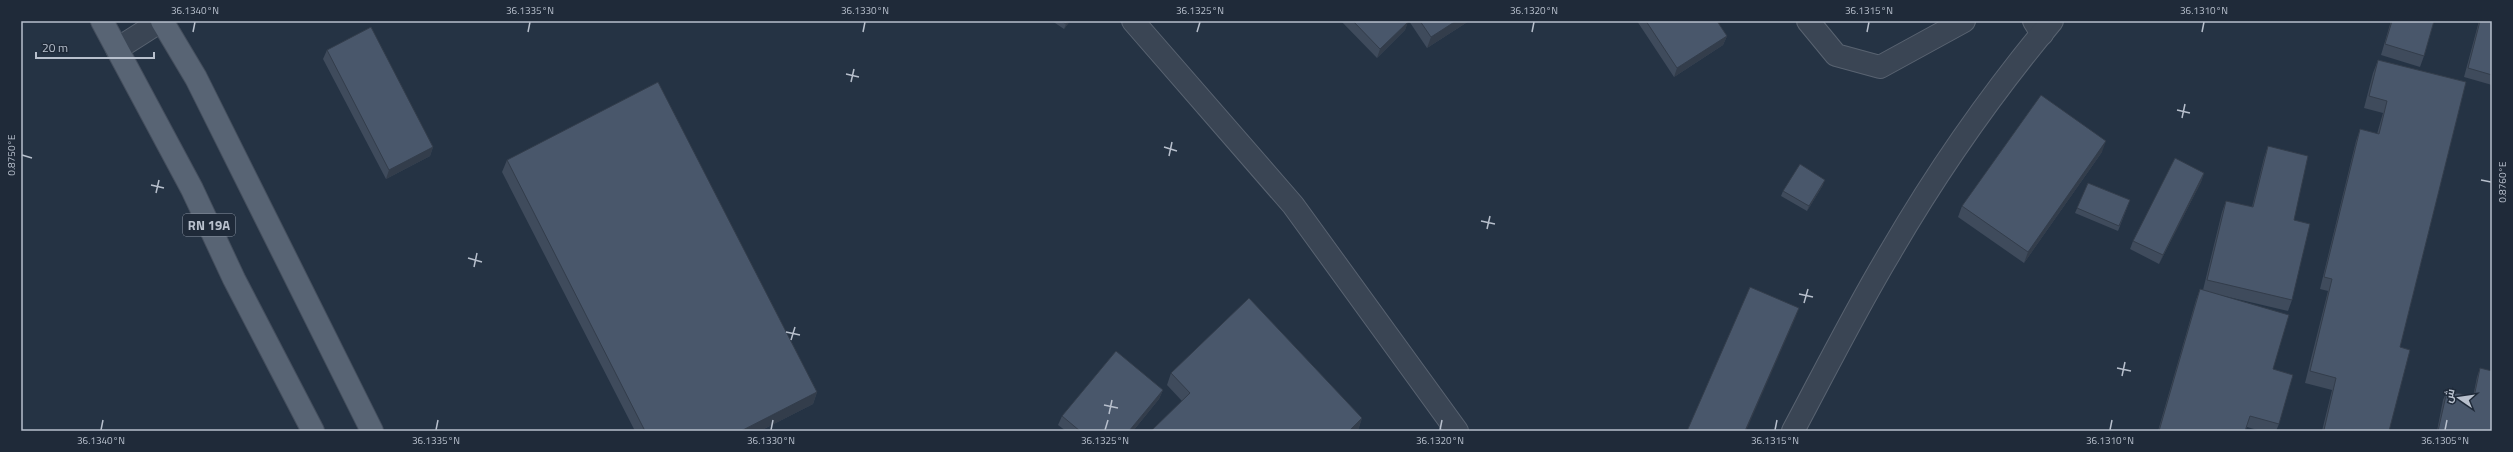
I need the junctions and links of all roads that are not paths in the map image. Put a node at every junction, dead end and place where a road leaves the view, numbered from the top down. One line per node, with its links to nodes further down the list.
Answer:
1 (102, 21): 7 (main road, RN 19A)
2 (161, 21): 7 (street); 9 (main road)
3 (1133, 21): 10 (street)
4 (1808, 21): 5 (street)
5 (1964, 21)
6 (2043, 25): 11 (street)
7 (117, 49): 8 (main road, RN 19A)
8 (313, 431)
9 (372, 431)
10 (1457, 431)
11 (1793, 431)

